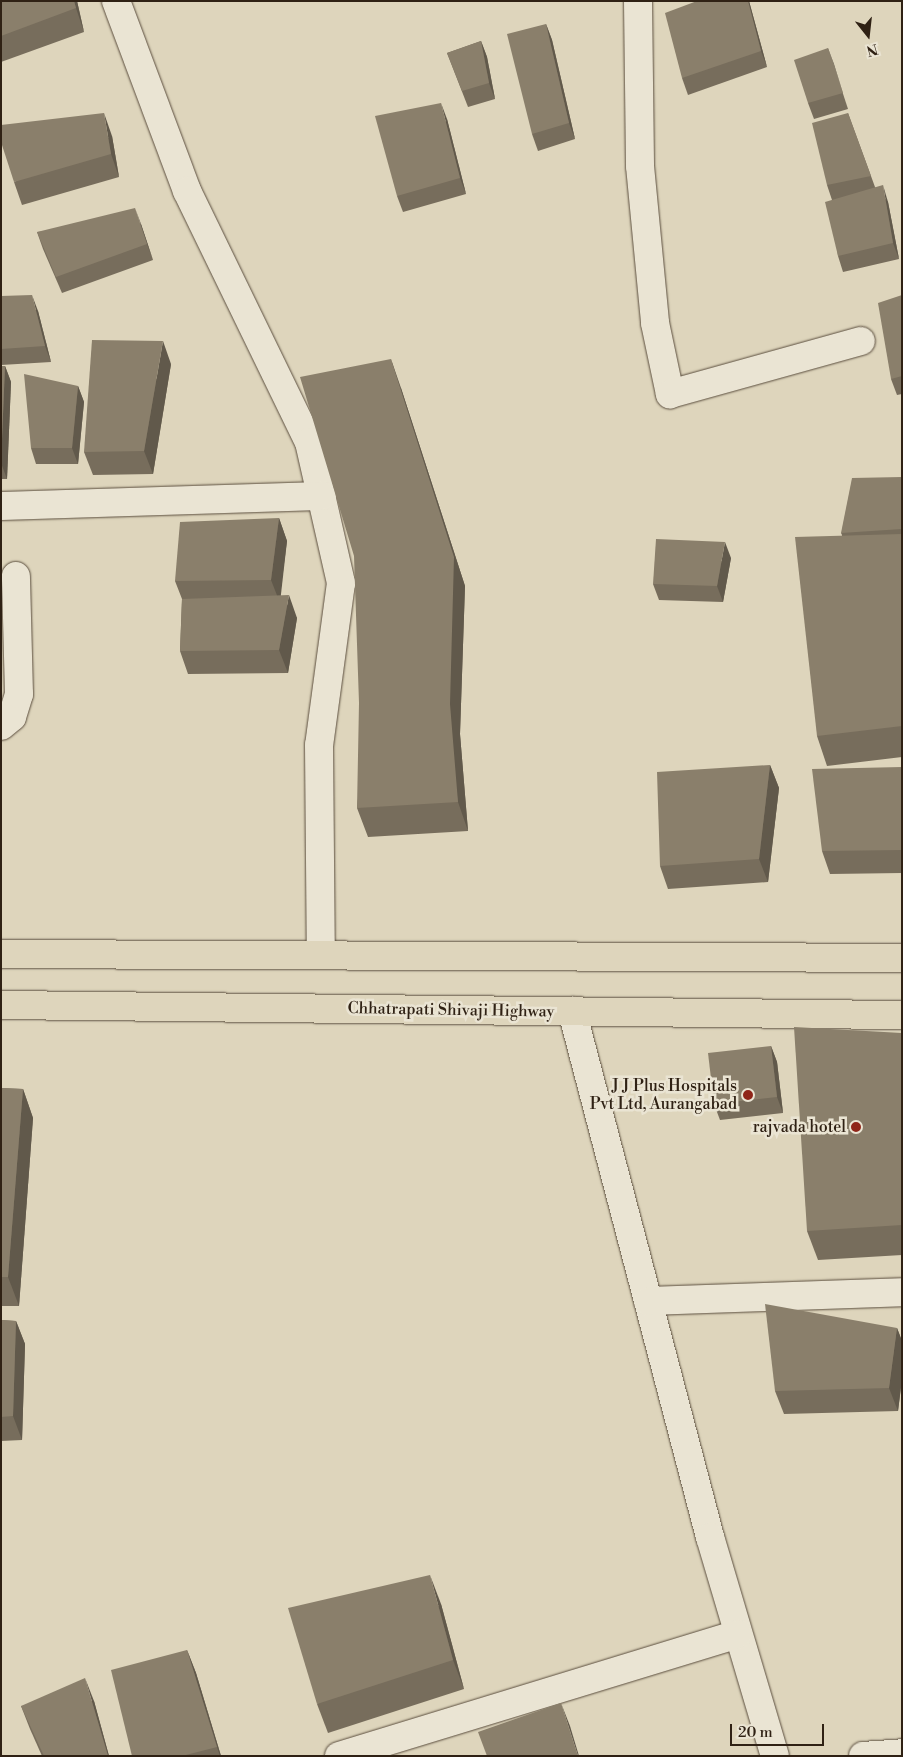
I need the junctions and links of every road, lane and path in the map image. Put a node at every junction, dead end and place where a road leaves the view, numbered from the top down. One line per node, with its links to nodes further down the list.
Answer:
1 (116, 1): 4 (street)
2 (638, 1): 3 (street)
3 (861, 341)
4 (322, 496): 5 (street); 9 (street)
5 (1, 506)
6 (16, 576): 7 (street)
7 (1, 726)
8 (1, 954): 9 (highway)
9 (321, 955): 10 (highway)
10 (902, 958)
11 (1, 1006): 12 (highway, Chhatrapati Shivaji Highway)
12 (572, 1011): 13 (highway, Chhatrapati Shivaji Highway); 15 (street)
13 (902, 1015)
14 (902, 1292): 15 (street)
15 (648, 1301): 16 (street)
16 (738, 1634): 18 (street); 19 (street)
17 (902, 1753): 20 (street)
18 (340, 1756)
19 (775, 1756)
20 (863, 1756)

